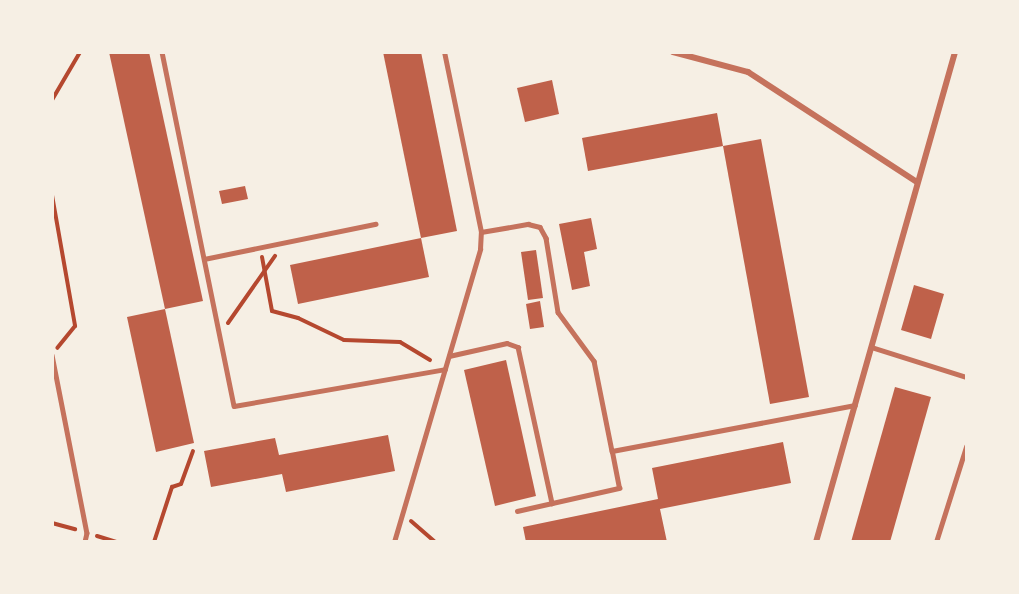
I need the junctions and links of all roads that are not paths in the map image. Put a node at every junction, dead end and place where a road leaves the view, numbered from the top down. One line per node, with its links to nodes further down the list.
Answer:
1 (162, 52): 8 (lane)
2 (444, 52): 7 (lane)
3 (673, 52): 5 (street)
4 (955, 52): 5 (street)
5 (918, 182): 9 (street)
6 (375, 224): 8 (lane)
7 (481, 232): 11 (lane); 16 (lane)
8 (204, 259): 12 (lane)
9 (871, 347): 13 (lane); 14 (street)
10 (52, 355): 19 (lane)
11 (449, 356): 12 (lane); 17 (lane)
12 (445, 369): 20 (lane)
13 (966, 377)
14 (855, 405): 16 (lane); 21 (street)
15 (966, 447): 22 (lane)
16 (612, 451): 17 (lane)
17 (552, 503): 18 (lane)
18 (517, 511)
19 (85, 542)
20 (394, 542)
21 (816, 542)
22 (936, 542)

